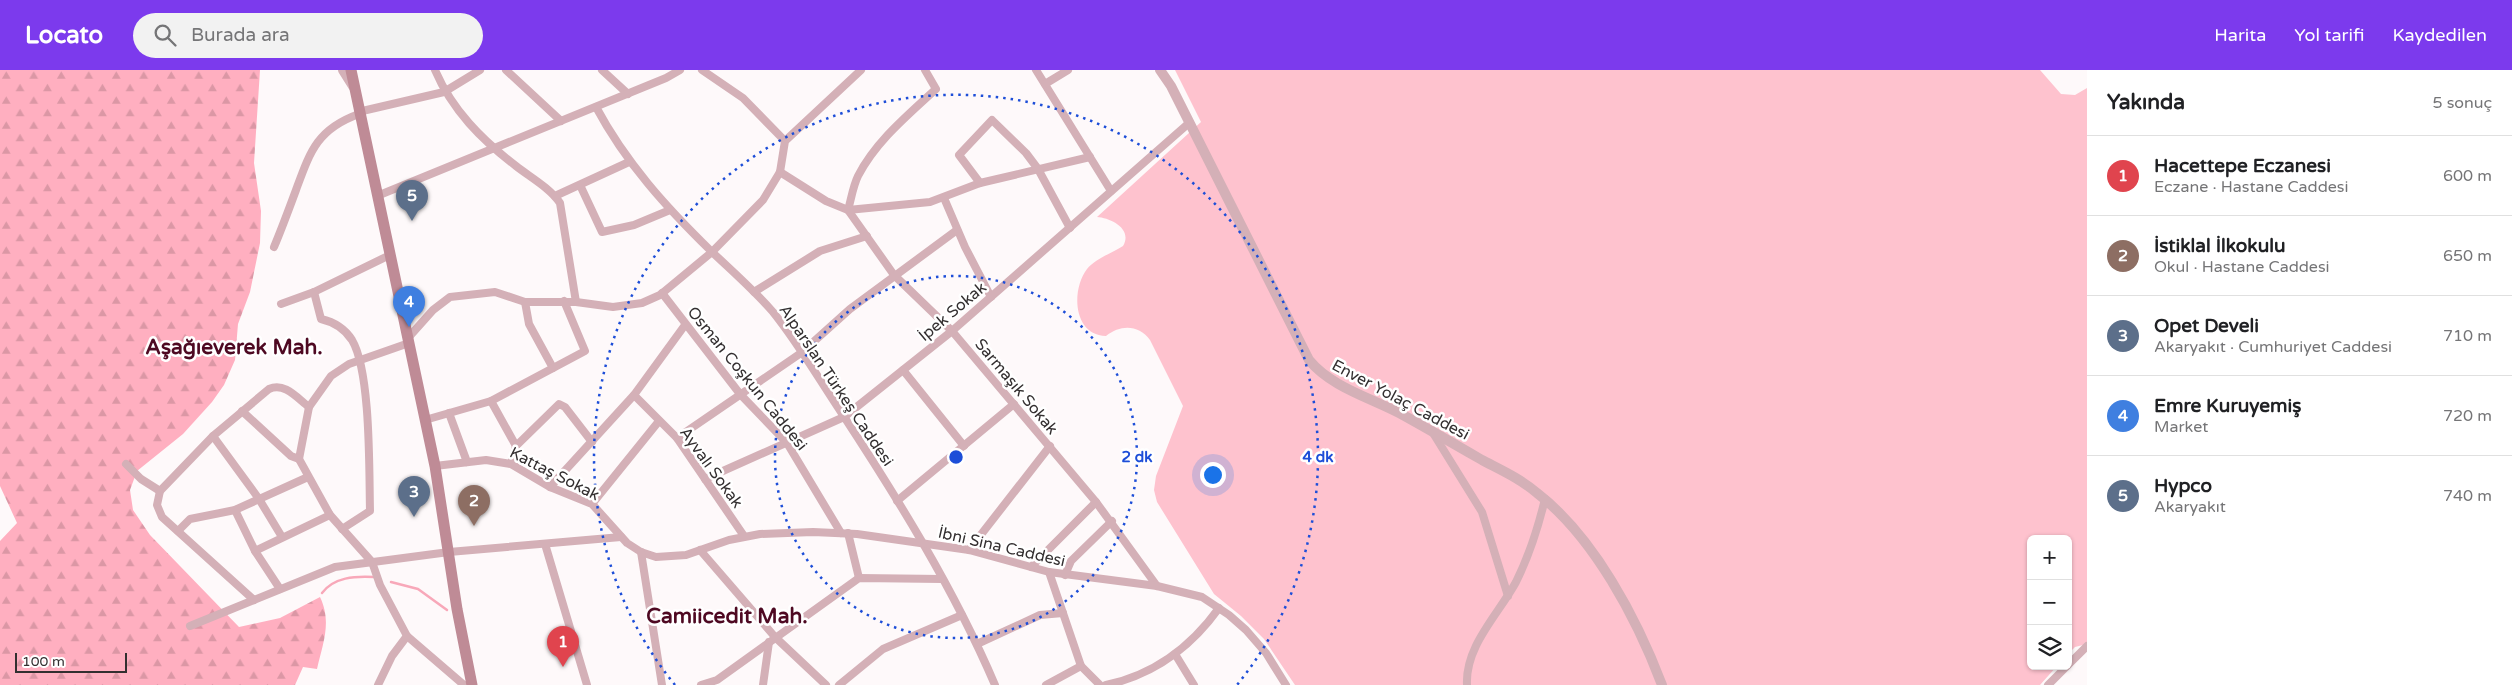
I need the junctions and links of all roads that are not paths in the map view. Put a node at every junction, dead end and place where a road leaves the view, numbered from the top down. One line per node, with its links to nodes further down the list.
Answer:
1 (342, 70): 15 (street)
2 (351, 70): 15 (main road)
3 (435, 70): 16 (street)
4 (480, 70): 16 (street)
5 (506, 70): 20 (street)
6 (602, 70): 17 (street)
7 (680, 70): 17 (street)
8 (702, 70): 22 (street)
9 (861, 70): 22 (street)
10 (925, 70): 35 (street)
11 (1036, 70): 14 (street)
12 (1068, 70): 14 (street)
13 (1160, 70): 21 (street, Enver Yolaç Caddesi)
14 (1045, 84): 24 (street)
15 (354, 86): 19 (main road)
16 (444, 92): 19 (street); 23 (street)
17 (628, 94): 18 (street)
18 (596, 107): 20 (street); 25 (street, Alparslan Türkeş Caddesi)
19 (359, 113): 31 (main road); 39 (street)
20 (561, 121): 23 (street)
21 (1189, 123): 30 (street, İpek Sokak); 68 (street, Enver Yolaç Caddesi)
22 (785, 141): 27 (street)
23 (493, 148): 31 (street); 32 (street)
24 (1090, 157): 26 (street); 30 (street)
25 (629, 162): 29 (street); 34 (street, Alparslan Türkeş Caddesi)
26 (1038, 169): 28 (street); 28 (street); 36 (street)
27 (780, 172): 35 (street); 40 (street)
28 (980, 183): 33 (street)
29 (580, 185): 32 (street); 34 (street)
30 (1111, 191): 36 (street, İpek Sokak)
31 (377, 196): 41 (main road)
32 (555, 196): 49 (street)
33 (944, 198): 35 (street); 37 (street)
34 (670, 210): 40 (street, Alparslan Türkeş Caddesi)
35 (848, 210): 38 (street, Sarmaşık Sokak)
36 (1070, 228): 46 (street, İpek Sokak)
37 (957, 230): 42 (street); 46 (street)
38 (866, 236): 42 (street, Sarmaşık Sokak); 44 (street)
39 (274, 247)
40 (712, 252): 44 (street, Alparslan Türkeş Caddesi); 45 (street)
41 (390, 255): 43 (street); 53 (main road)
42 (894, 274): 52 (street, Sarmaşık Sokak); 54 (street)
43 (314, 292): 50 (street); 55 (street)
44 (754, 292): 54 (street, Alparslan Türkeş Caddesi)
45 (662, 293): 49 (street); 51 (street, Osman Coşkun Caddesi)
46 (990, 297): 52 (street, İpek Sokak)
47 (525, 302): 48 (street); 53 (street); 56 (street)
48 (564, 302): 49 (street); 56 (street)
49 (576, 302)
50 (281, 304)
51 (685, 325): 58 (street, Osman Coşkun Caddesi); 59 (street)
52 (952, 331): 57 (street, İpek Sokak); 61 (street, Sarmaşık Sokak)
53 (408, 341): 55 (street); 66 (main road)
54 (802, 352): 58 (street); 65 (street, Alparslan Türkeş Caddesi)
55 (360, 359): 62 (street); 93 (street)
56 (553, 368): 60 (street)
57 (903, 370): 65 (street, İpek Sokak); 74 (street)
58 (740, 394): 70 (street); 72 (street, Osman Coşkun Caddesi)
59 (634, 395): 67 (street, Ayvalı Sokak); 71 (street)
60 (491, 401): 64 (street); 73 (street)
61 (1014, 404): 74 (street); 75 (street, Sarmaşık Sokak)
62 (309, 407): 63 (street); 76 (street)
63 (242, 411): 69 (street); 76 (street)
64 (449, 413): 66 (street); 77 (street)
65 (844, 417): 72 (street, İpek Sokak); 87 (street, Alparslan Türkeş Caddesi)
66 (425, 420): 80 (main road)
67 (659, 421): 70 (street, Ayvalı Sokak); 89 (street)
68 (1432, 431): 86 (street, Enver Yolaç Caddesi); 114 (street)
69 (213, 436): 84 (street); 85 (street)
70 (677, 438): 82 (street, Ayvalı Sokak)
71 (592, 442): 73 (street); 83 (street)
72 (787, 443): 82 (street, İpek Sokak); 95 (street, Osman Coşkun Caddesi)
73 (516, 446): 79 (street)
74 (964, 446): 87 (street)
75 (1050, 446): 88 (street, Sarmaşık Sokak); 102 (street)
76 (299, 459): 81 (street)
77 (467, 462): 79 (street, Kattaş Sokak); 80 (street, Kattaş Sokak)
78 (126, 464): 84 (street)
79 (511, 464): 83 (street, Kattaş Sokak)
80 (435, 466): 104 (main road)
81 (308, 476): 85 (street); 91 (street)
82 (706, 479): 96 (street, Ayvalı Sokak)
83 (550, 487): 89 (street, Kattaş Sokak)
84 (160, 491): 94 (street)
85 (259, 499): 90 (street); 97 (street)
86 (1545, 499): 114 (street); 145 (street, Enver Yolaç Caddesi)
87 (897, 500): 99 (street, Alparslan Türkeş Caddesi)
88 (1096, 502): 92 (street, Sarmaşık Sokak); 107 (street)
89 (592, 504): 98 (street, Kattaş Sokak)
90 (235, 510): 94 (street); 103 (street)
91 (330, 515): 93 (street); 97 (street)
92 (1112, 521): 109 (street); 112 (street, Sarmaşık Sokak)
93 (342, 529): 106 (street)
94 (178, 531): 115 (street)
95 (845, 533): 96 (street, İbni Sina Caddesi); 99 (street, İbni Sina Caddesi); 110 (street, Osman Coşkun Caddesi)
96 (744, 536): 101 (street, İbni Sina Caddesi)
97 (282, 537): 103 (street)
98 (621, 537): 100 (street); 105 (street, İbni Sina Caddesi)
99 (922, 543): 102 (street, İbni Sina Caddesi); 111 (street, Alparslan Türkeş Caddesi)
100 (545, 544): 104 (street); 132 (street)
101 (700, 550): 105 (street, İbni Sina Caddesi); 121 (street)
102 (969, 550): 107 (street, İbni Sina Caddesi)
103 (256, 551): 113 (street)
104 (449, 552): 106 (street); 130 (main road); 131 (main road)
105 (641, 552): 133 (street)
106 (372, 562): 113 (street); 120 (street)
107 (1030, 567): 108 (street, İbni Sina Caddesi)
108 (1049, 572): 109 (street, İbni Sina Caddesi); 117 (street)
109 (1064, 575): 112 (street, İbni Sina Caddesi)
110 (860, 578): 111 (street); 121 (street)
111 (942, 579): 118 (street, Alparslan Türkeş Caddesi)
112 (1157, 586): 116 (street, İbni Sina Caddesi)
113 (280, 589): 115 (street)
114 (1508, 596): 144 (street)
115 (254, 600): 119 (street)
116 (1219, 608): 124 (street); 143 (street, İbni Sina Caddesi)
117 (1063, 613): 122 (street); 126 (street)
118 (962, 615): 122 (street, Alparslan Türkeş Caddesi); 137 (street)
119 (190, 626)
120 (407, 636): 128 (street); 129 (street)
121 (772, 640): 134 (street); 135 (street); 136 (street)
122 (977, 644): 138 (street, Alparslan Türkeş Caddesi)
123 (2087, 646): 125 (street)
124 (1175, 654): 141 (street); 142 (street)
125 (2072, 662)
126 (1081, 666): 139 (street); 140 (street)
127 (2064, 670): 146 (street)
128 (460, 684)
129 (378, 685)
130 (472, 685)
131 (480, 685)
132 (586, 685)
133 (662, 685)
134 (701, 685)
135 (763, 685)
136 (826, 685)
137 (839, 685)
138 (995, 685)
139 (1046, 685)
140 (1100, 685)
141 (1106, 685)
142 (1194, 685)
143 (1286, 685)
144 (1467, 685)
145 (1662, 685)
146 (2048, 685)

